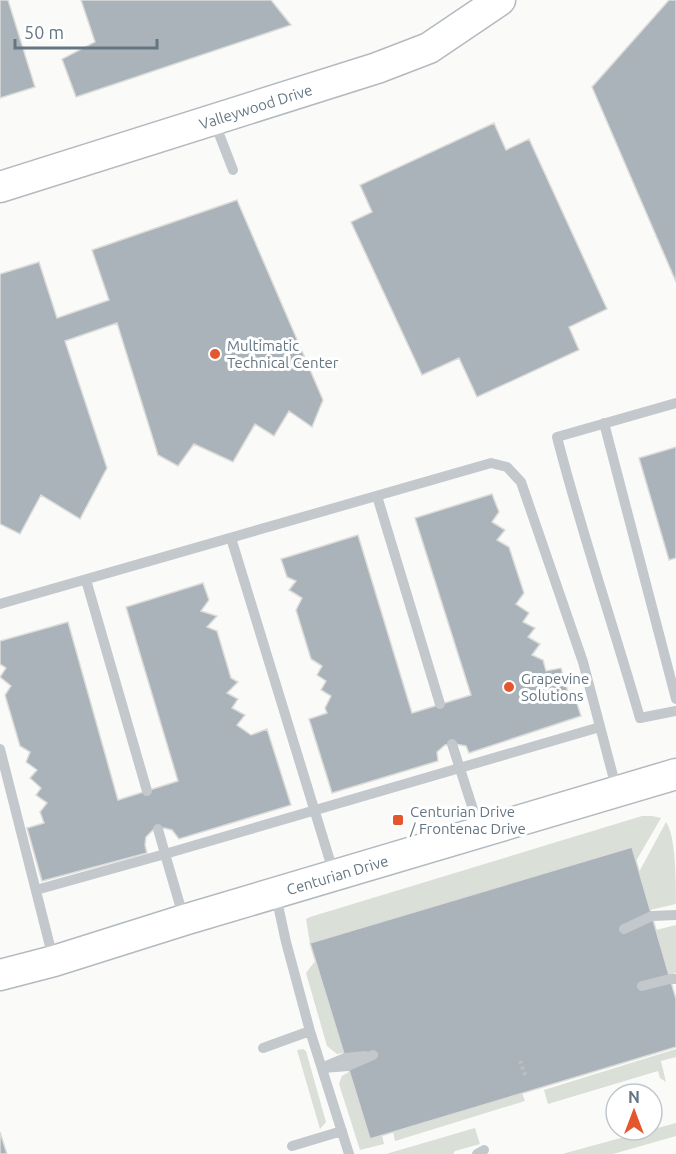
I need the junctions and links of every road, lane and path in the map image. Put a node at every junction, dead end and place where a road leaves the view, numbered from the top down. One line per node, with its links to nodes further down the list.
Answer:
1 (500, 0): 2 (street, Valleywood Drive)
2 (214, 121): 3 (lane); 4 (street, Valleywood Drive)
3 (233, 170)
4 (0, 187)
5 (676, 403): 6 (lane)
6 (604, 423): 11 (lane); 13 (lane)
7 (376, 496): 8 (lane); 12 (lane); 14 (lane)
8 (231, 538): 9 (lane); 21 (lane)
9 (86, 580): 10 (lane); 19 (lane)
10 (0, 604)
11 (676, 699)
12 (440, 704)
13 (676, 711)
14 (600, 727): 17 (lane); 20 (lane)
15 (452, 744): 17 (lane)
16 (0, 749): 26 (lane)
17 (460, 767): 21 (lane); 23 (lane)
18 (676, 774): 20 (street, Centurian Drive)
19 (147, 791)
20 (618, 791): 23 (street, Centurian Drive)
21 (315, 810): 24 (lane); 25 (lane)
22 (158, 829): 24 (lane)
23 (480, 831): 25 (street, Centurian Drive)
24 (165, 854): 26 (lane); 29 (lane)
25 (334, 875): 27 (street, Centurian Drive)
26 (36, 890): 31 (lane)
27 (275, 892): 29 (street, Centurian Drive); 35 (lane)
28 (676, 915): 30 (lane)
29 (184, 920): 31 (street, Centurian Drive)
30 (624, 929)
31 (54, 961): 32 (street, Centurian Drive)
32 (0, 975)
33 (676, 979): 34 (lane)
34 (676, 984)
35 (310, 1031): 36 (lane); 39 (lane)
36 (263, 1048)
37 (520, 1061): 38 (path)
38 (526, 1077)
39 (342, 1131): 40 (lane); 41 (lane)
40 (292, 1146)
41 (349, 1154)

